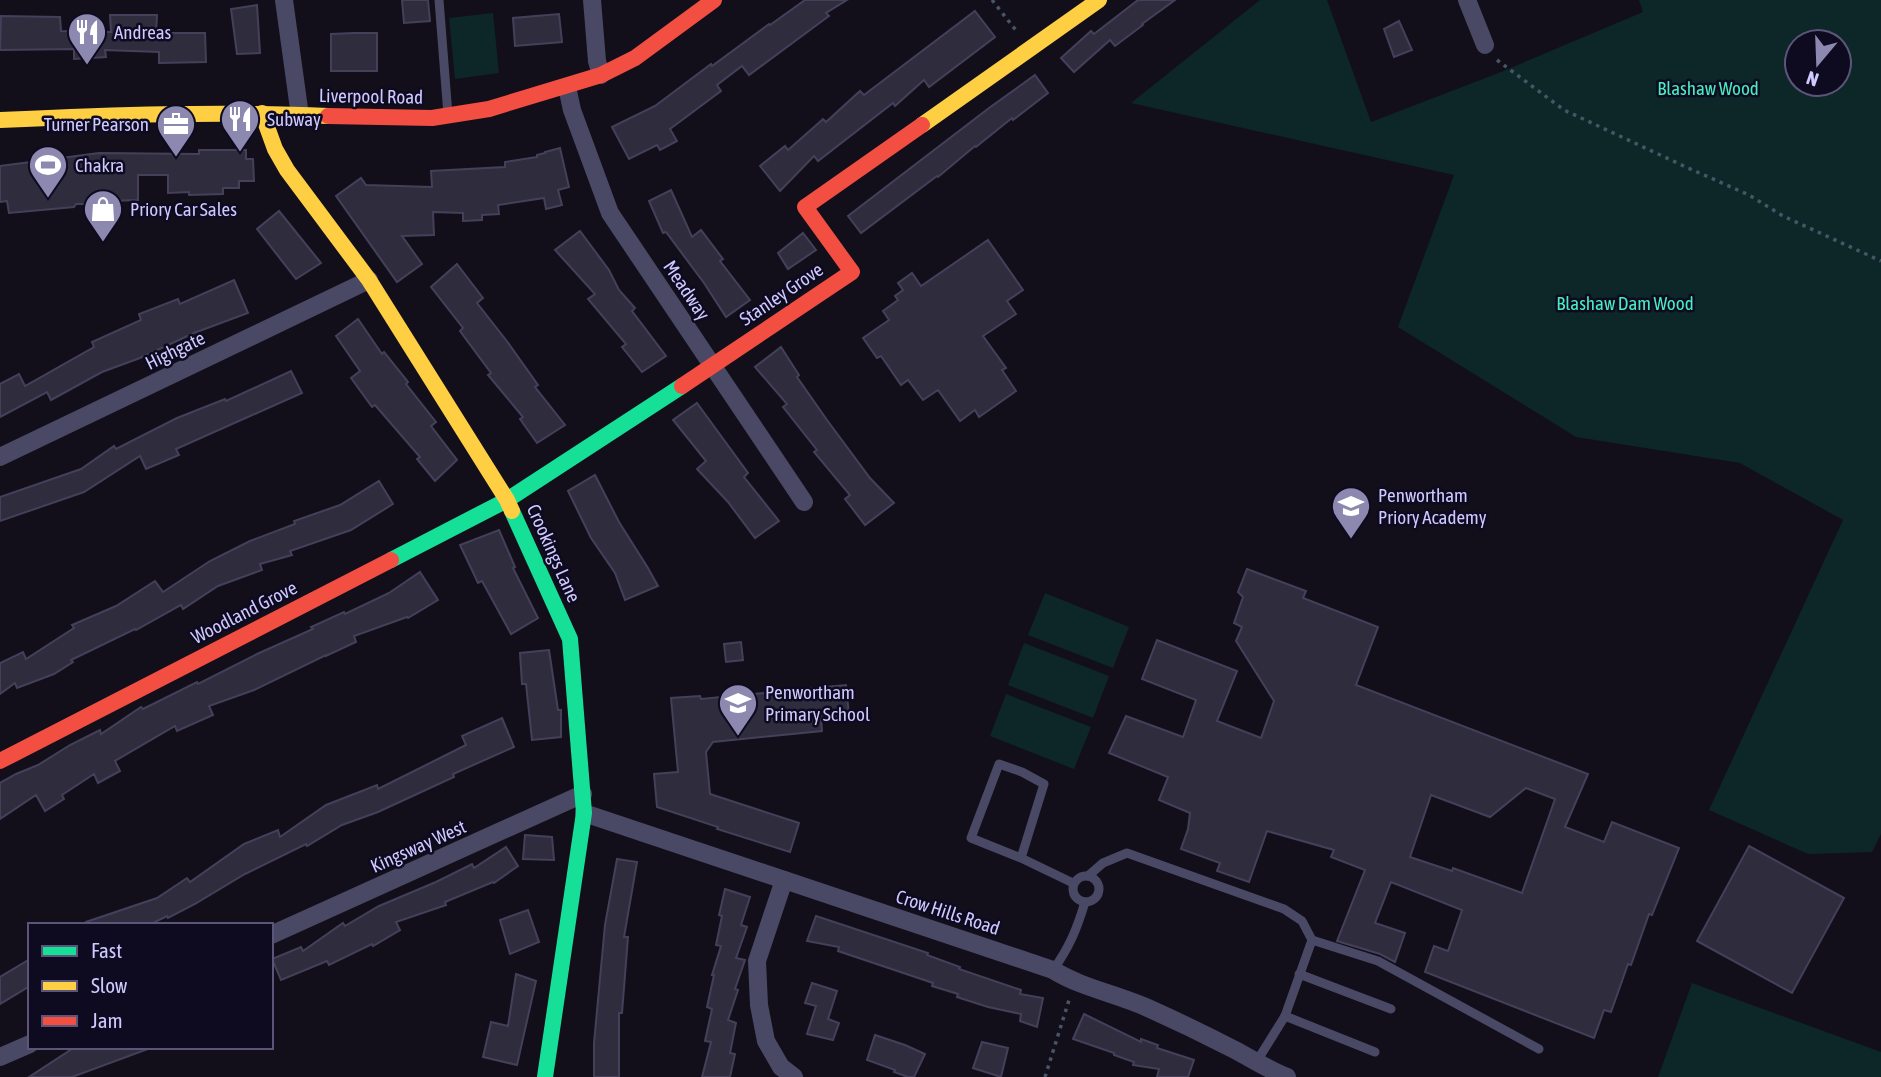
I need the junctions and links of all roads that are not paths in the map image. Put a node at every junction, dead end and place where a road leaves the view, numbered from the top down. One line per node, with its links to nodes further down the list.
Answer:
1 (284, 0): 11 (street)
2 (439, 0): 12 (lane)
3 (592, 0): 8 (street)
4 (713, 0): 8 (street, Liverpool Road)
5 (1099, 0): 15 (street, Stanley Grove)
6 (1467, 0): 7 (street)
7 (1485, 45)
8 (601, 75): 9 (street, Liverpool Road)
9 (567, 87): 12 (street, Liverpool Road); 15 (street, Meadway)
10 (262, 113): 11 (street, Liverpool Road); 13 (street, Liverpool Road); 14 (street, Crookings Lane)
11 (300, 116): 12 (street, Liverpool Road)
12 (449, 116)
13 (0, 120)
14 (369, 280): 16 (street, Highgate); 17 (street, Crookings Lane)
15 (713, 366): 17 (street, Stanley Grove); 18 (street, Meadway)
16 (0, 457)
17 (507, 500): 19 (street, Woodland Grove); 20 (street, Crookings Lane)
18 (804, 502)
19 (0, 761)
20 (584, 803): 23 (street, Crow Hills Road); 26 (street, Kingsway West); 37 (street, Crookings Lane)
21 (1021, 858): 21 (lane); 24 (lane)
22 (1088, 876): 24 (lane); 25 (lane); 27 (lane)
23 (784, 880): 28 (street, Crow Hills Road); 38 (street)
24 (1073, 883): 25 (lane)
25 (1084, 902): 28 (lane)
26 (273, 934)
27 (1312, 940): 29 (lane); 33 (lane)
28 (1053, 970): 36 (street, Crow Hills Road)
29 (1300, 974): 30 (lane); 31 (lane)
30 (1391, 1009)
31 (1285, 1016): 34 (lane); 36 (lane)
32 (28, 1045): 35 (street)
33 (1539, 1049)
34 (1376, 1052)
35 (0, 1058)
36 (1257, 1061): 39 (street, Crow Hills Road)
37 (545, 1077)
38 (794, 1077)
39 (1287, 1077)

